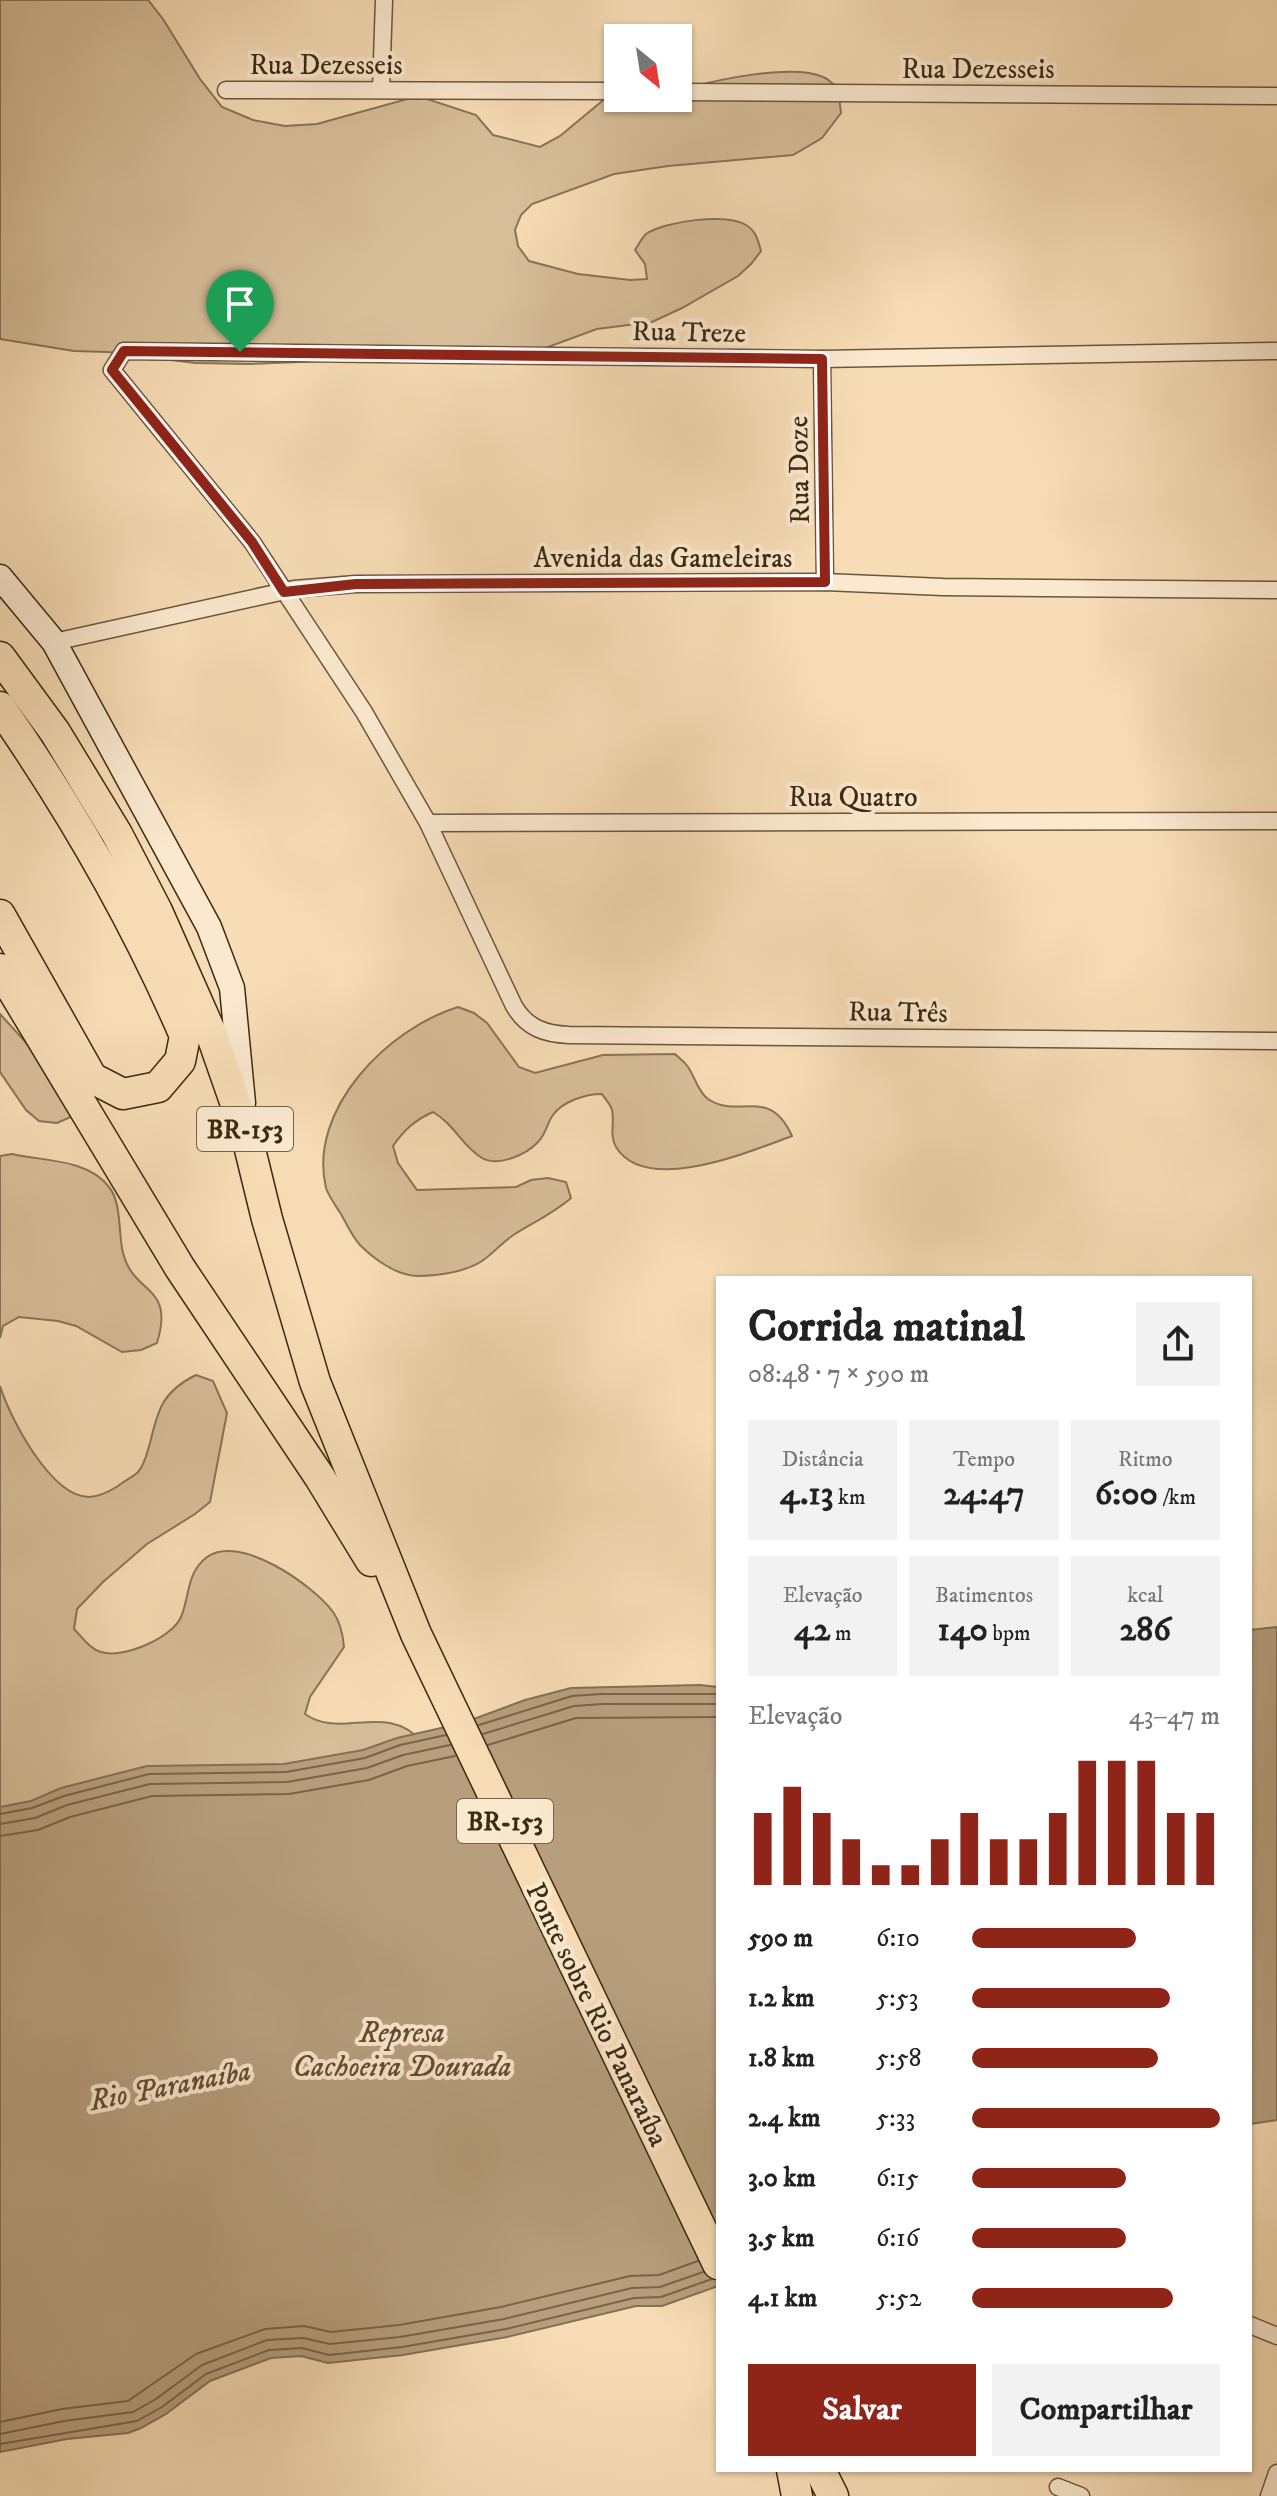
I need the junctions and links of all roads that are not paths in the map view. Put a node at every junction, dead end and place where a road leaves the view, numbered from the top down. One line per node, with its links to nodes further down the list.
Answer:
1 (384, 0): 2 (street)
2 (381, 89): 3 (street, Rua Dezesseis); 4 (street, Rua Dezesseis)
3 (226, 90)
4 (604, 91)
5 (692, 92): 6 (street, Rua Dezesseis)
6 (1277, 96)
7 (1277, 351): 8 (street, Rua Treze)
8 (822, 359): 10 (street, Rua Doze); 12 (street, Rua Treze)
9 (0, 577): 13 (street)
10 (825, 582): 11 (street, Avenida das Gameleiras); 12 (street, Avenida das Gameleiras)
11 (1277, 590)
12 (284, 592): 13 (street, Avenida das Gameleiras); 17 (street)
13 (54, 642): 21 (street)
14 (0, 657): 21 (highway, BR-153)
15 (0, 707): 18 (highway)
16 (1277, 821): 17 (street, Rua Quatro)
17 (428, 823): 20 (street, Rua Três)
18 (0, 915)
19 (0, 969): 22 (highway, BR-153)
20 (1277, 1041)
21 (246, 1133): 22 (highway, BR-153)
22 (416, 1634): 23 (highway, Ponte sobre Rio Panaraíba / BR-153)
23 (716, 2260)
24 (1252, 2326): 25 (street)
25 (1277, 2336)
26 (792, 2472): 30 (highway)
27 (821, 2472): 31 (highway)
28 (1277, 2473): 33 (street)
29 (1058, 2487): 32 (street)
30 (797, 2496)
31 (833, 2496)
32 (1081, 2496)
33 (1269, 2496)

